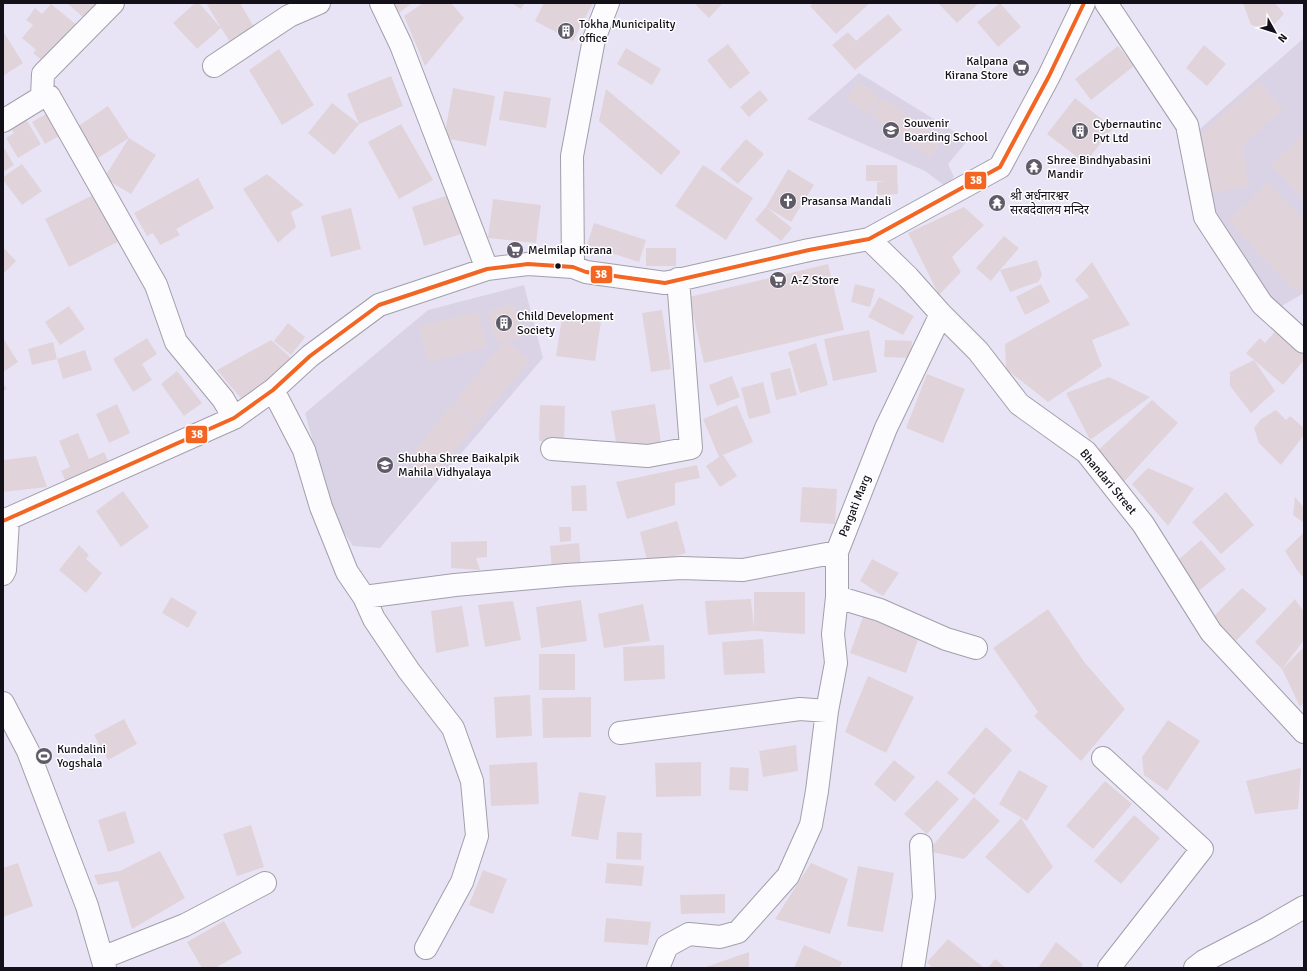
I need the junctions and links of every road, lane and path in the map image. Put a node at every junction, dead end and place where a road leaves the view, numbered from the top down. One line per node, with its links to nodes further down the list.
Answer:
1 (113, 3): 8 (street)
2 (319, 3): 7 (street)
3 (381, 3): 12 (street)
4 (608, 3): 11 (street)
5 (1084, 3): 10 (street)
6 (1106, 3): 15 (street)
7 (214, 66)
8 (42, 94): 9 (street); 17 (street)
9 (3, 121)
10 (869, 239): 13 (street); 14 (street, Bhandari Street)
11 (573, 267): 12 (street); 13 (street)
12 (487, 269): 16 (street)
13 (678, 279): 18 (street)
14 (941, 314): 20 (street, Pargati Marg); 27 (street, Bhandari Street)
15 (1304, 342)
16 (273, 390): 17 (street); 22 (street)
17 (234, 418): 19 (street)
18 (552, 449)
19 (5, 520): 21 (street)
20 (836, 552): 22 (street); 23 (street, Pargati Marg)
21 (3, 574)
22 (364, 597): 33 (street)
23 (837, 597): 24 (street); 26 (street, Pargati Marg)
24 (976, 648)
25 (3, 703): 34 (street)
26 (827, 711): 28 (street); 36 (street, Pargati Marg)
27 (1304, 732)
28 (620, 733)
29 (1103, 758): 38 (street)
30 (921, 845): 37 (street)
31 (265, 882): 34 (street)
32 (1304, 906): 35 (street)
33 (426, 948)
34 (103, 963)
35 (1202, 966)
36 (658, 968)
37 (913, 968)
38 (1109, 968)

